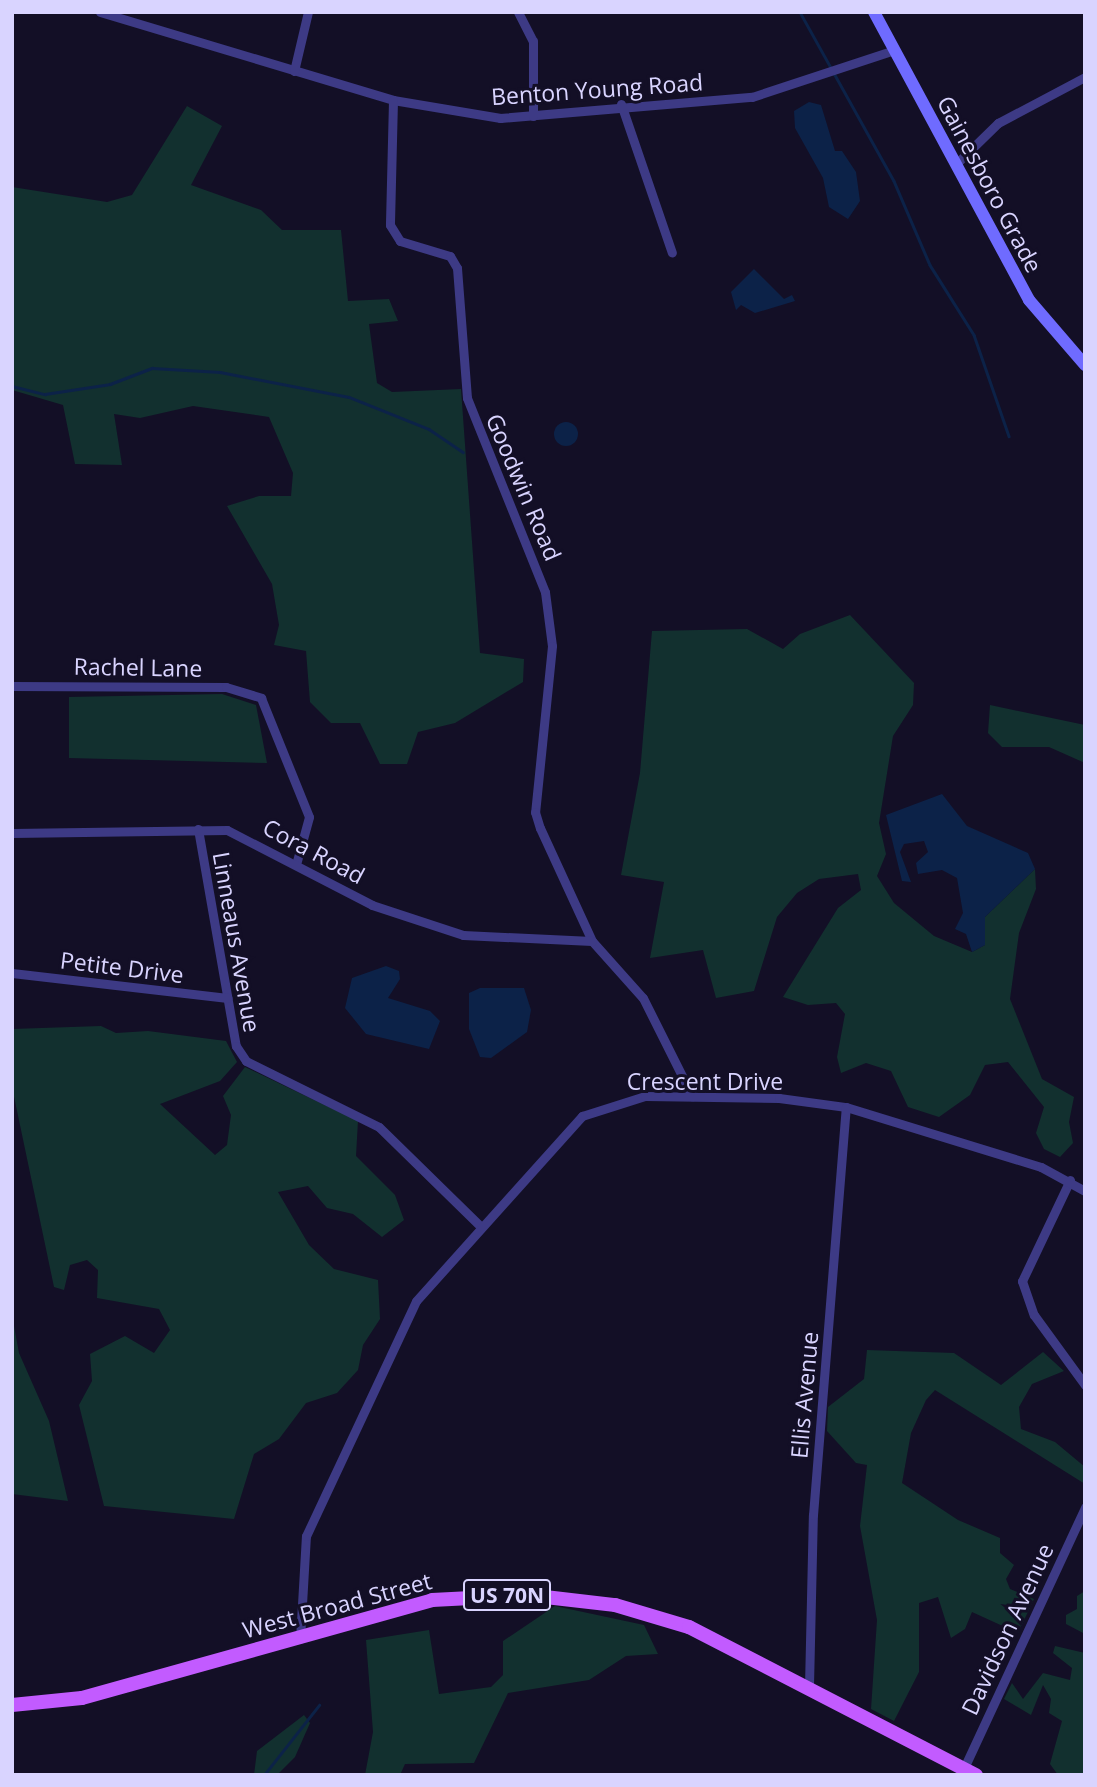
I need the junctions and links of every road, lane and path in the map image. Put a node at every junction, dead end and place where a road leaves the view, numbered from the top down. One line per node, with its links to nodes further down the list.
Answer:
1 (100, 12): 6 (street, Benton Young Road)
2 (308, 12): 6 (street)
3 (518, 12): 10 (street)
4 (874, 12): 5 (main road, Gainesboro Grade)
5 (894, 50): 9 (street, Benton Young Road); 11 (main road, Gainesboro Grade)
6 (294, 71): 8 (street, Benton Young Road)
7 (1085, 77): 11 (street)
8 (393, 100): 10 (street, Benton Young Road); 18 (street, Goodwin Road)
9 (621, 104): 10 (street, Benton Young Road); 12 (street)
10 (533, 116)
11 (956, 164): 13 (main road, Gainesboro Grade)
12 (672, 253)
13 (1085, 365)
14 (12, 686): 17 (street, Rachel Lane)
15 (198, 829): 16 (street, Cora Road); 17 (street, Cora Road); 20 (street, Linneaus Avenue)
16 (12, 832)
17 (297, 861): 18 (street, Cora Road)
18 (592, 941): 21 (street, Goodwin Road)
19 (12, 973): 20 (street, Petite Drive)
20 (228, 998): 25 (street, Linneaus Avenue)
21 (692, 1096): 22 (street, Crescent Drive); 25 (street, Crescent Drive)
22 (846, 1108): 23 (street, Crescent Drive); 29 (street, Ellis Avenue)
23 (1070, 1180): 24 (street, Crescent Drive); 26 (street)
24 (1085, 1191)
25 (481, 1227): 28 (street, Crescent Drive)
26 (1085, 1385)
27 (1085, 1507): 31 (street, Davidson Avenue)
28 (300, 1639): 29 (main road, West Broad Street / US 70N); 30 (main road, West Broad Street / US 70N)
29 (809, 1686): 31 (main road, West Broad Street / US 70N)
30 (12, 1705)
31 (970, 1771)

